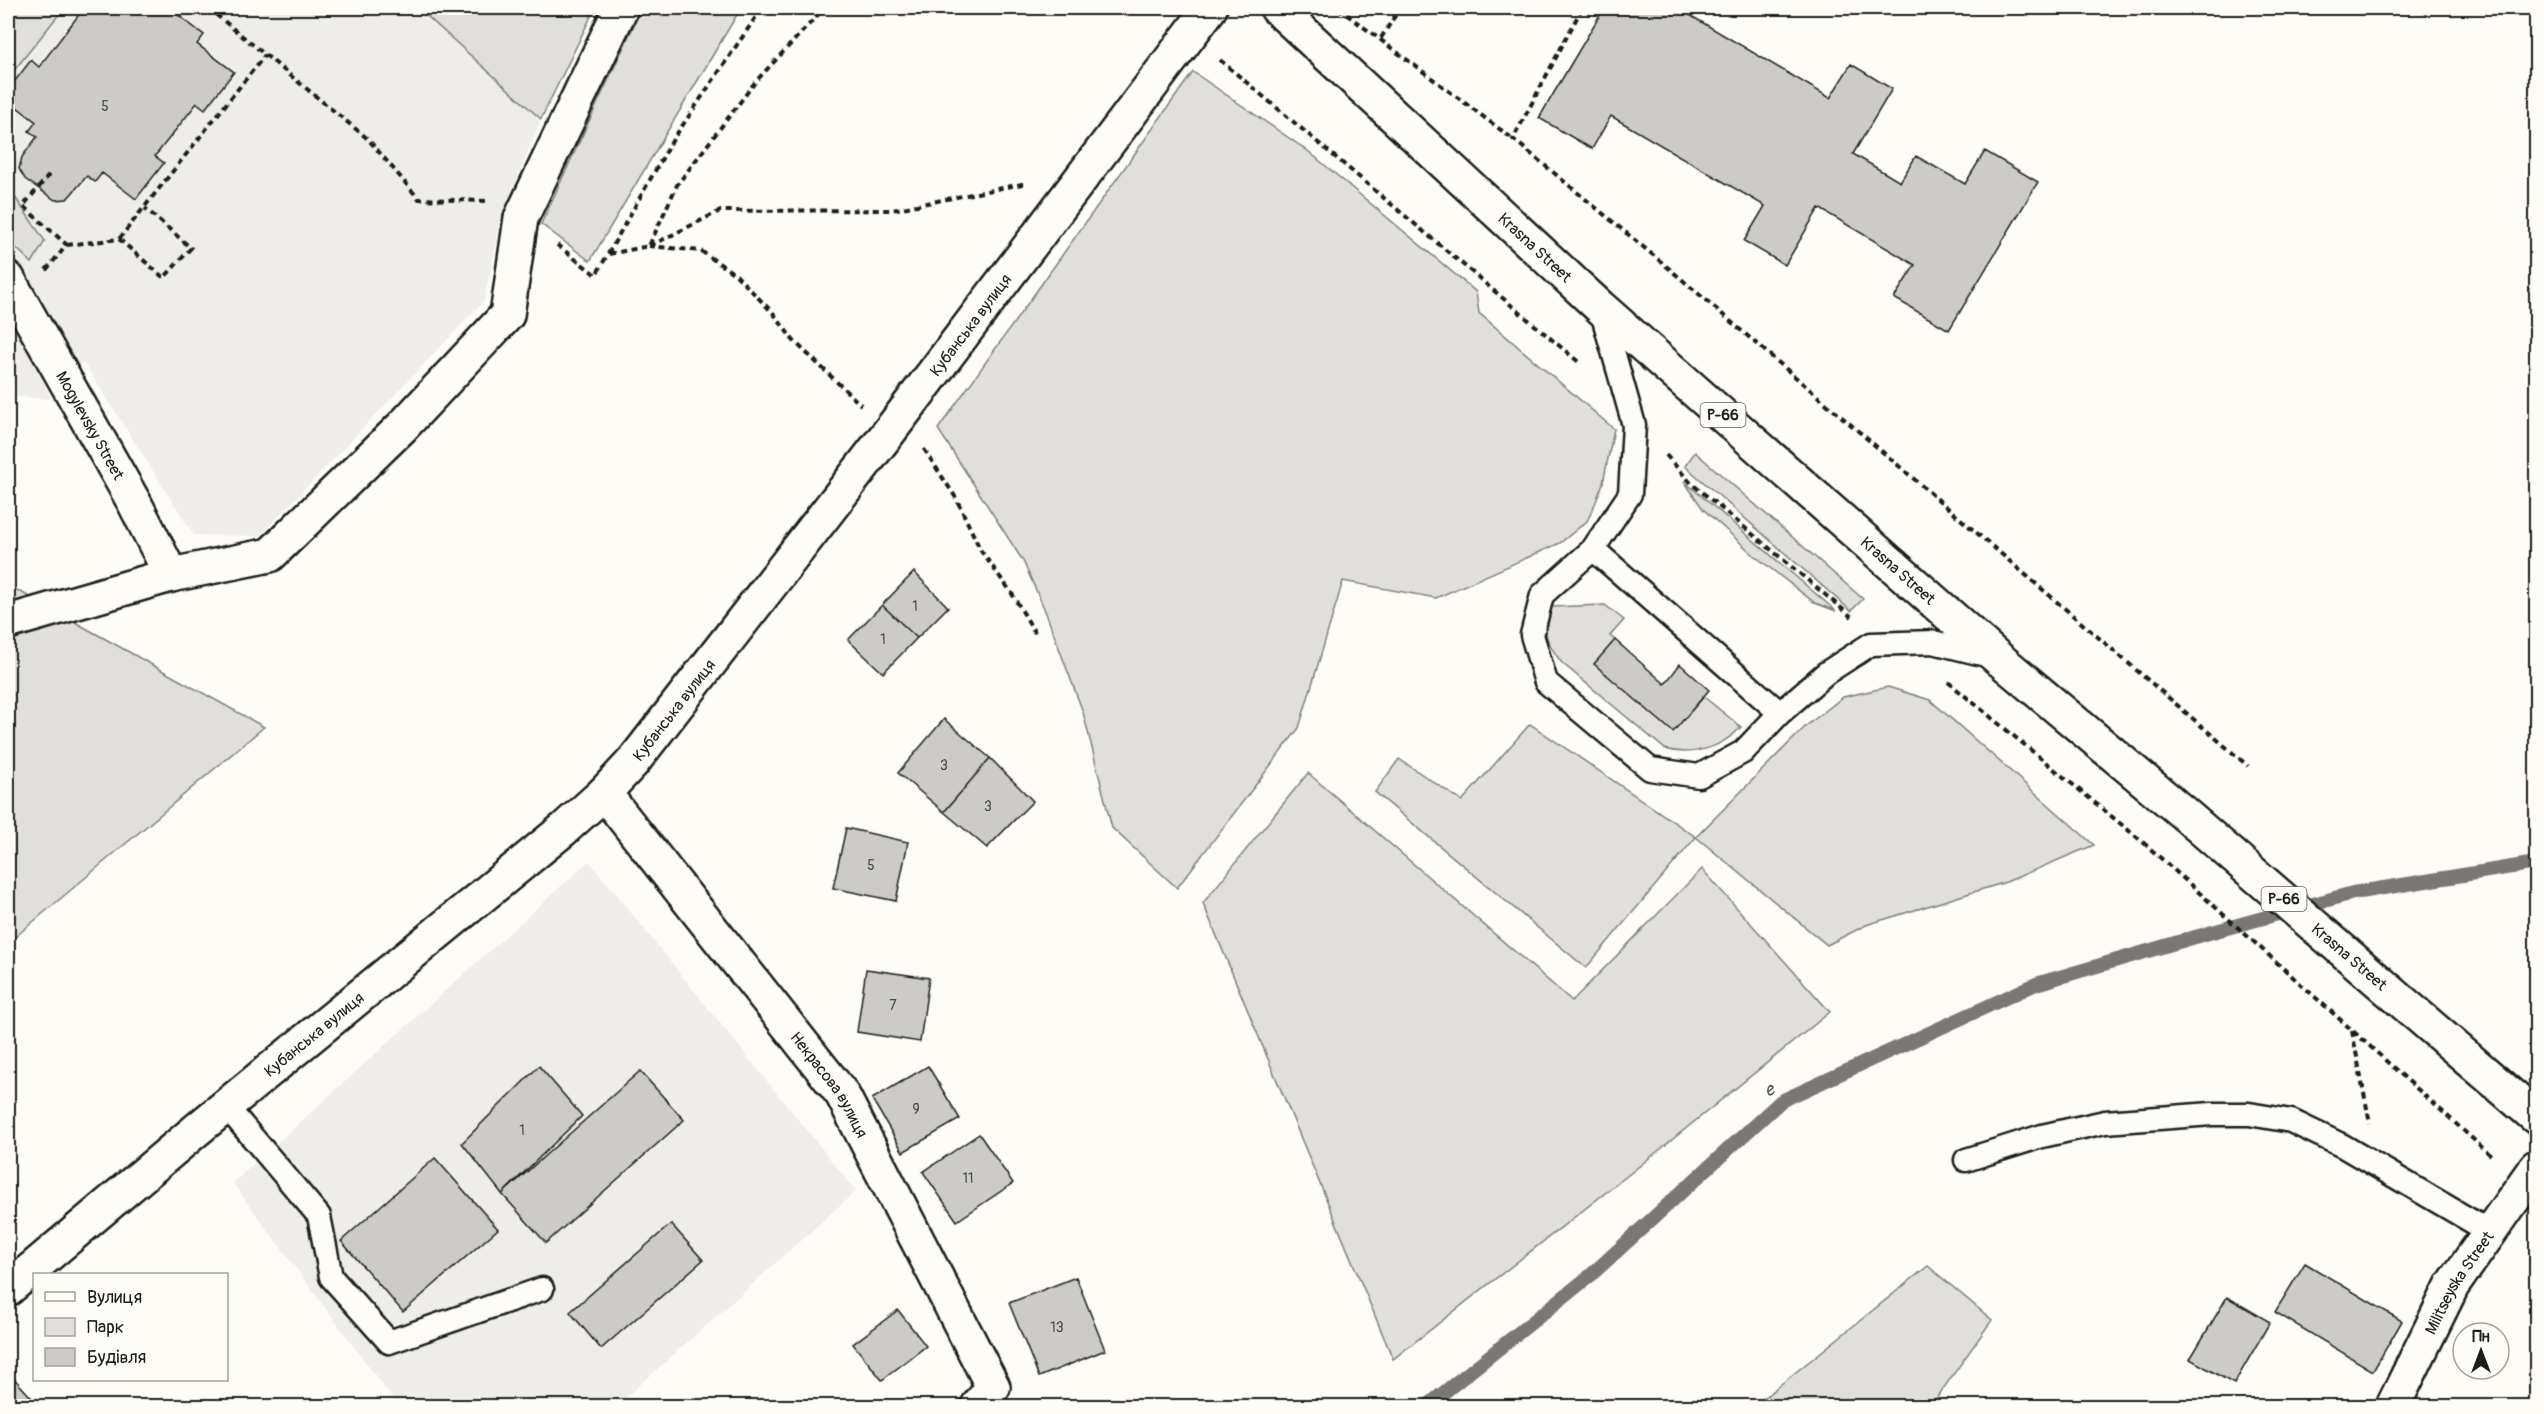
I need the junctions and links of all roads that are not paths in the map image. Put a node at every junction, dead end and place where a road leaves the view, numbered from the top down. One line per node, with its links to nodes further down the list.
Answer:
1 (621, 8): 7 (street)
2 (1210, 8): 11 (street, Кубанська вулиця)
3 (1277, 8): 5 (street, Krasna Street / Р-66)
4 (8, 279): 7 (street, Mogylevsky Street)
5 (1601, 308): 6 (lane); 9 (street, Krasna Street / Р-66)
6 (1593, 549): 10 (lane); 10 (lane)
7 (171, 575): 8 (street)
8 (8, 622)
9 (1998, 658): 10 (lane); 13 (street, Krasna Street / Р-66)
10 (1780, 713)
11 (604, 793): 12 (street, Кубанська вулиця); 19 (street, Некрасова вулиця)
12 (226, 1106): 17 (street, Кубанська вулиця); 18 (lane)
13 (2536, 1117)
14 (1966, 1160): 16 (lane)
15 (2530, 1176): 16 (street, Militseyska Street)
16 (2490, 1232): 20 (street, Militseyska Street)
17 (8, 1289)
18 (542, 1289)
19 (978, 1407)
20 (2393, 1407)

